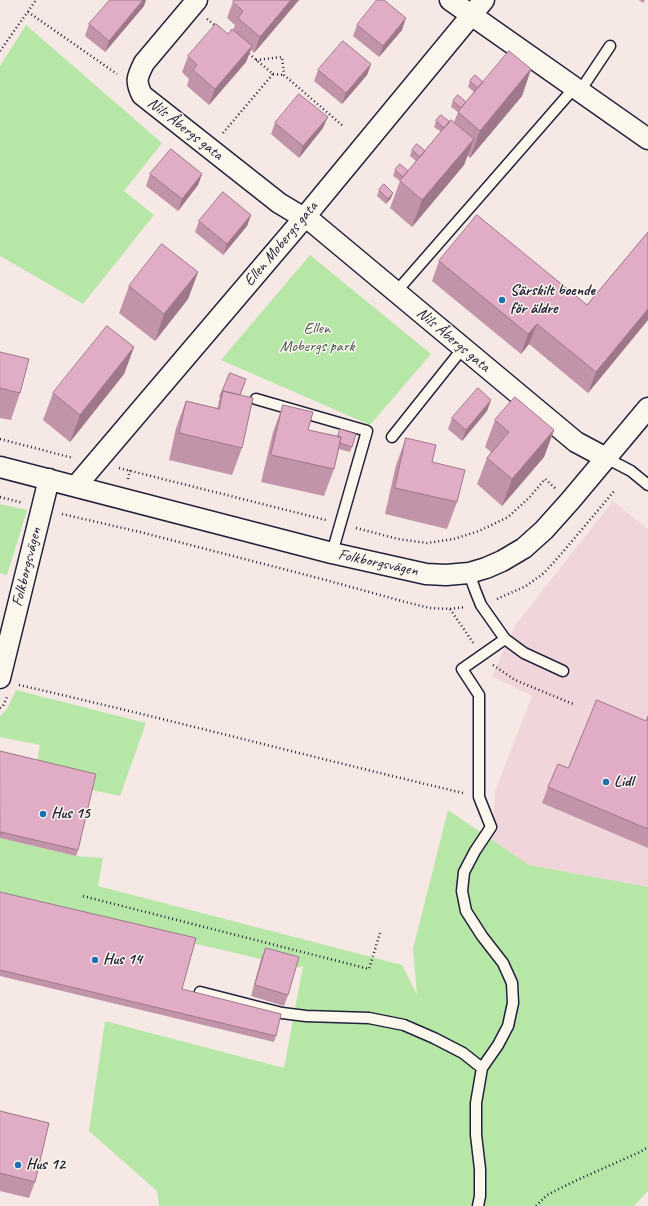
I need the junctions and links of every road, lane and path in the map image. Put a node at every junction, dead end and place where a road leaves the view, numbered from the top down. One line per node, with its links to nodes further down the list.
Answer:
1 (36, 0): 5 (path)
2 (450, 0): 6 (street)
3 (484, 0): 6 (street, Ellen Mobergs gata)
4 (201, 9): 7 (path); 19 (street, Nils Åbergs gata)
5 (28, 12): 10 (path); 13 (path)
6 (472, 16): 15 (street); 19 (street, Ellen Mobergs gata)
7 (222, 32)
8 (610, 46): 15 (lane)
9 (245, 50): 11 (path)
10 (0, 51)
11 (256, 60): 12 (path); 14 (path)
12 (273, 74): 14 (path); 17 (path)
13 (118, 75)
14 (284, 75): 16 (path)
15 (578, 89): 18 (street); 20 (lane)
16 (343, 126)
17 (222, 134)
18 (648, 138)
19 (304, 217): 20 (street, Nils Åbergs gata); 27 (street, Ellen Mobergs gata)
20 (396, 292): 21 (street, Nils Åbergs gata)
21 (463, 348): 24 (lane); 26 (street, Nils Åbergs gata)
22 (256, 399): 33 (lane)
23 (648, 408): 26 (street, Folkborgsvägen)
24 (392, 437)
25 (0, 439): 27 (path)
26 (606, 458): 31 (lane); 35 (street, Folkborgsvägen)
27 (96, 462): 32 (street, Ellen Mobergs gata); 33 (path)
28 (0, 467): 29 (street, Folkborgsvägen)
29 (49, 479): 32 (street, Folkborgsvägen); 40 (street, Folkborgsvägen)
30 (545, 480): 33 (path)
31 (648, 485)
32 (76, 486): 34 (street, Folkborgsvägen)
33 (340, 524): 34 (lane)
34 (332, 553): 35 (street, Folkborgsvägen)
35 (469, 573): 37 (lane)
36 (450, 609): 38 (path)
37 (505, 639): 38 (lane); 39 (lane)
38 (482, 655): 41 (path); 42 (lane)
39 (563, 671)
40 (6, 681): 42 (path)
41 (573, 704)
42 (479, 796): 46 (lane)
43 (83, 896): 44 (path)
44 (380, 933)
45 (200, 992): 46 (lane)
46 (482, 1068): 48 (lane)
47 (648, 1147): 49 (path)
48 (478, 1206)
49 (536, 1206)

